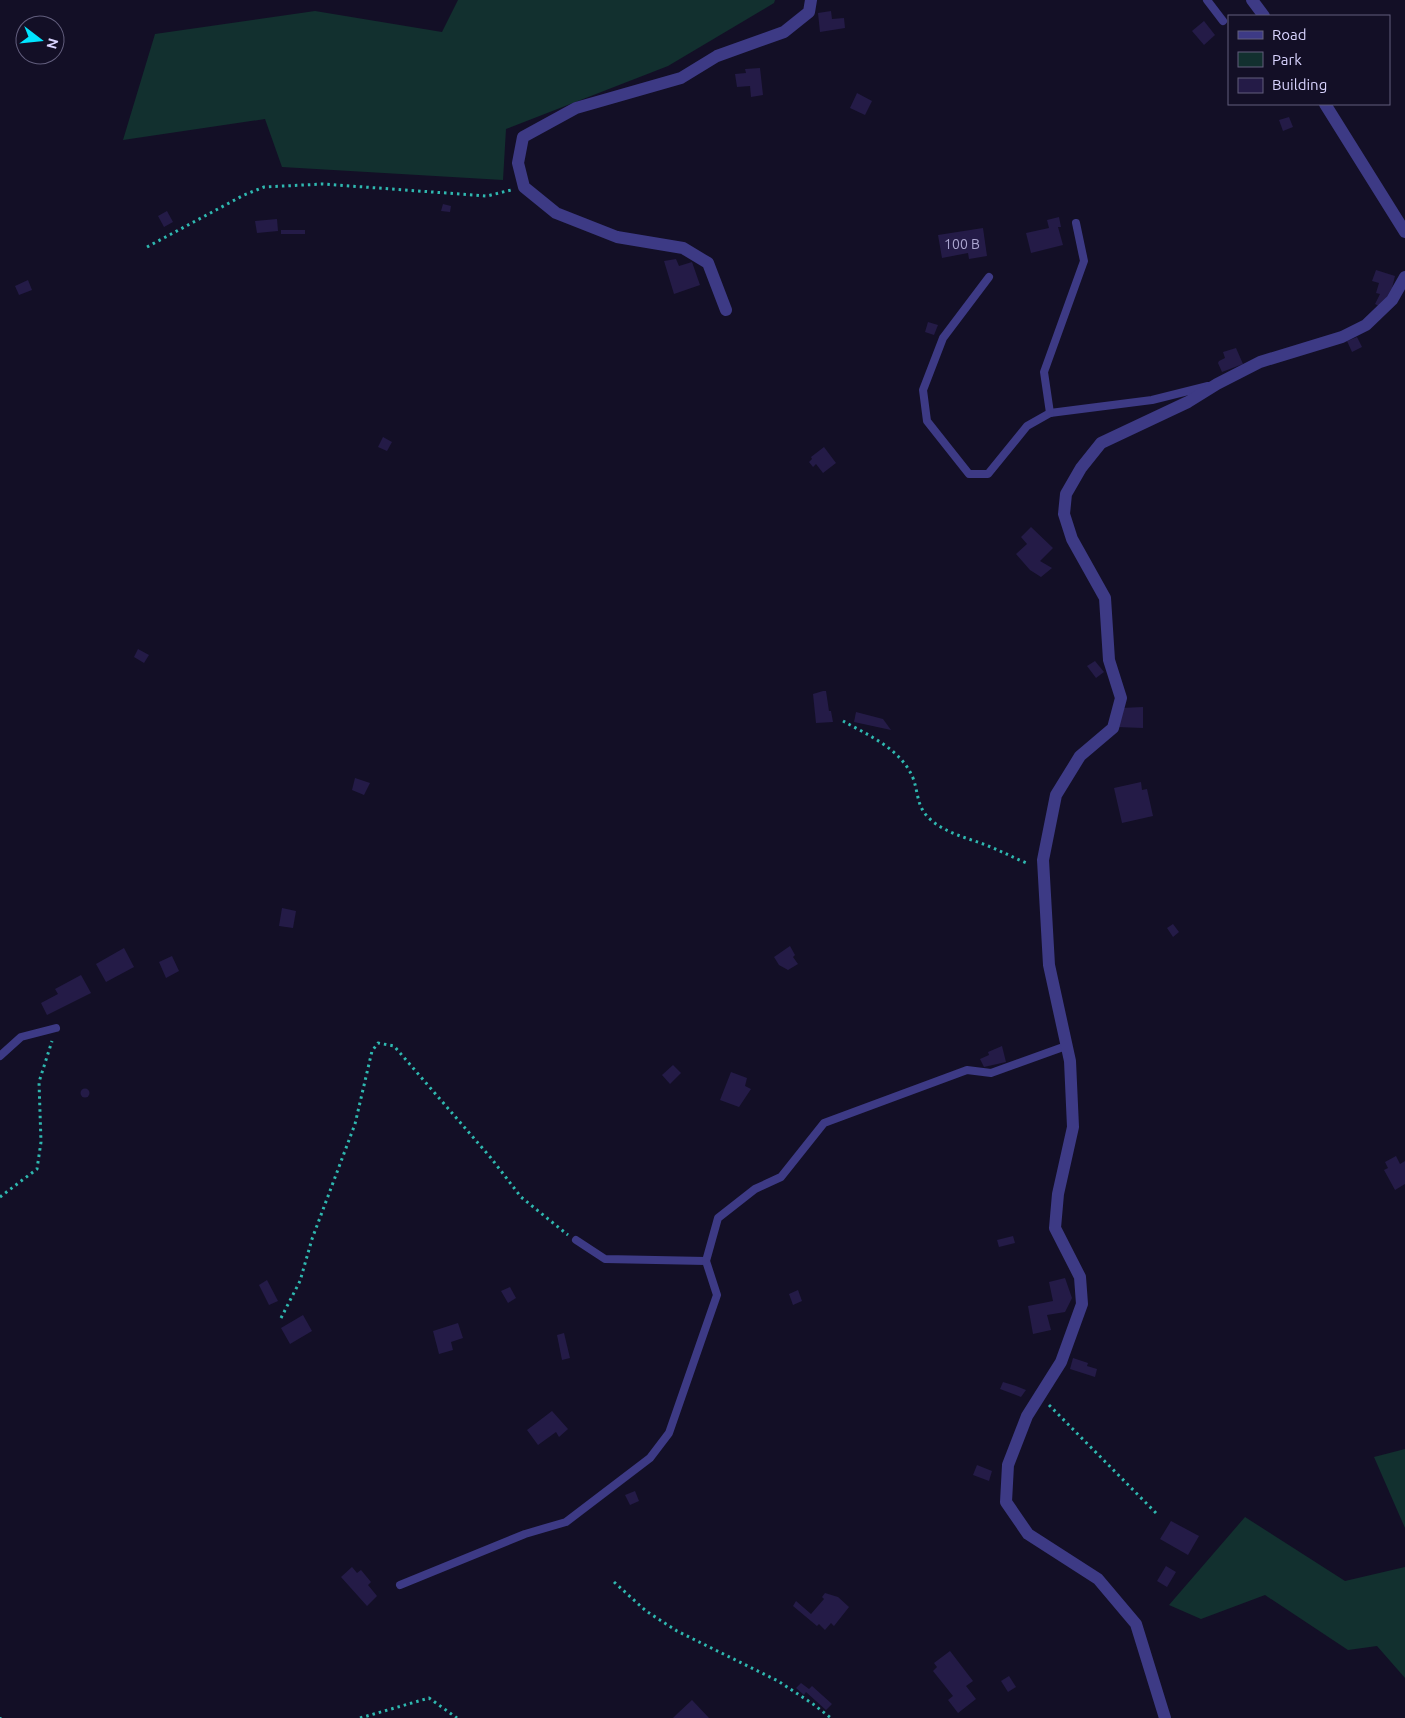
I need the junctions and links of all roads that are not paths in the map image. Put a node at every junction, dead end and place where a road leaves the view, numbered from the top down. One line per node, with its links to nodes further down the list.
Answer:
1 (812, 0): 11 (street)
2 (1207, 0): 5 (lane)
3 (1252, 0): 4 (street)
4 (1263, 15)
5 (1223, 21)
6 (1326, 105): 8 (street)
7 (1076, 223): 13 (lane)
8 (1405, 232)
9 (989, 277): 13 (lane)
10 (1405, 277): 12 (street)
11 (726, 310)
12 (1217, 384): 13 (lane); 15 (street)
13 (1050, 413)
14 (56, 1028): 16 (lane)
15 (1066, 1046): 18 (lane); 20 (street)
16 (0, 1056)
17 (576, 1240): 18 (lane)
18 (706, 1260): 19 (lane)
19 (400, 1585)
20 (1165, 1718)

